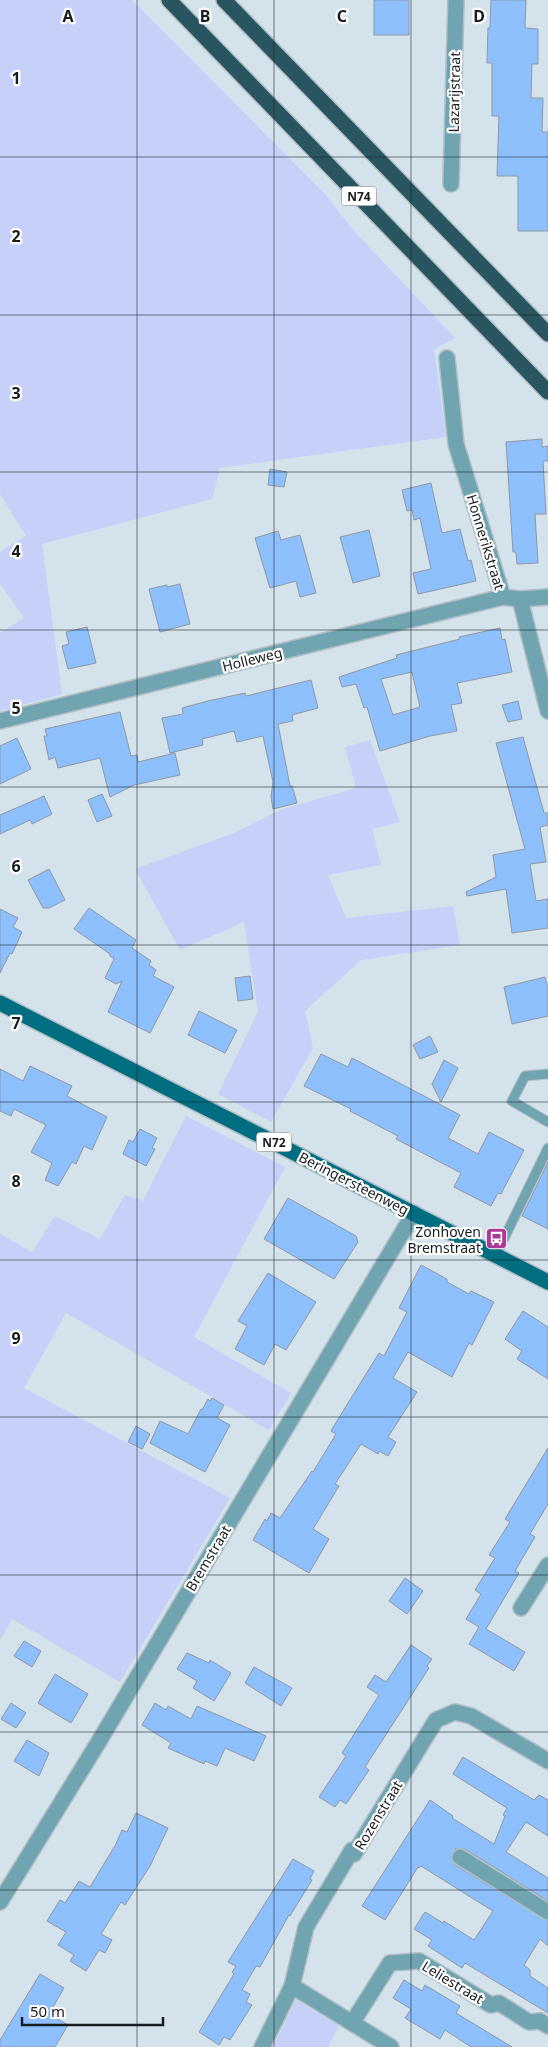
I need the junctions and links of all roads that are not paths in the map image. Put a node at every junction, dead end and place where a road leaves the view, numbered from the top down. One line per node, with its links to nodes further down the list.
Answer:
1 (169, 0): 7 (highway, N74)
2 (224, 0): 5 (highway, N74)
3 (456, 0): 4 (street, Lazarijstraat)
4 (452, 184)
5 (548, 334)
6 (448, 358): 8 (street, Honnerikstraat)
7 (548, 392)
8 (503, 597): 10 (street, Honnerikstraat); 12 (street, Holleweg)
9 (548, 597): 10 (street)
10 (520, 599): 11 (street, Honnerikstraat)
11 (548, 711)
12 (0, 721)
13 (0, 1003): 17 (main road, Beringersteenweg / N72)
14 (548, 1074): 15 (lane)
15 (548, 1122)
16 (548, 1148): 18 (lane)
17 (414, 1213): 18 (main road, Beringersteenweg / N72); 24 (street, Bremstraat)
18 (496, 1255): 19 (main road, Beringersteenweg / N72)
19 (548, 1282)
20 (548, 1565): 21 (street)
21 (521, 1608)
22 (548, 1761): 26 (street, Rozenstraat)
23 (460, 1857): 25 (street)
24 (0, 1902)
25 (548, 1912)
26 (292, 1986): 27 (street); 29 (street, Rozenstraat)
27 (352, 2023): 28 (street, Leliestraat); 30 (street)
28 (548, 2026)
29 (262, 2047)
30 (391, 2047)

